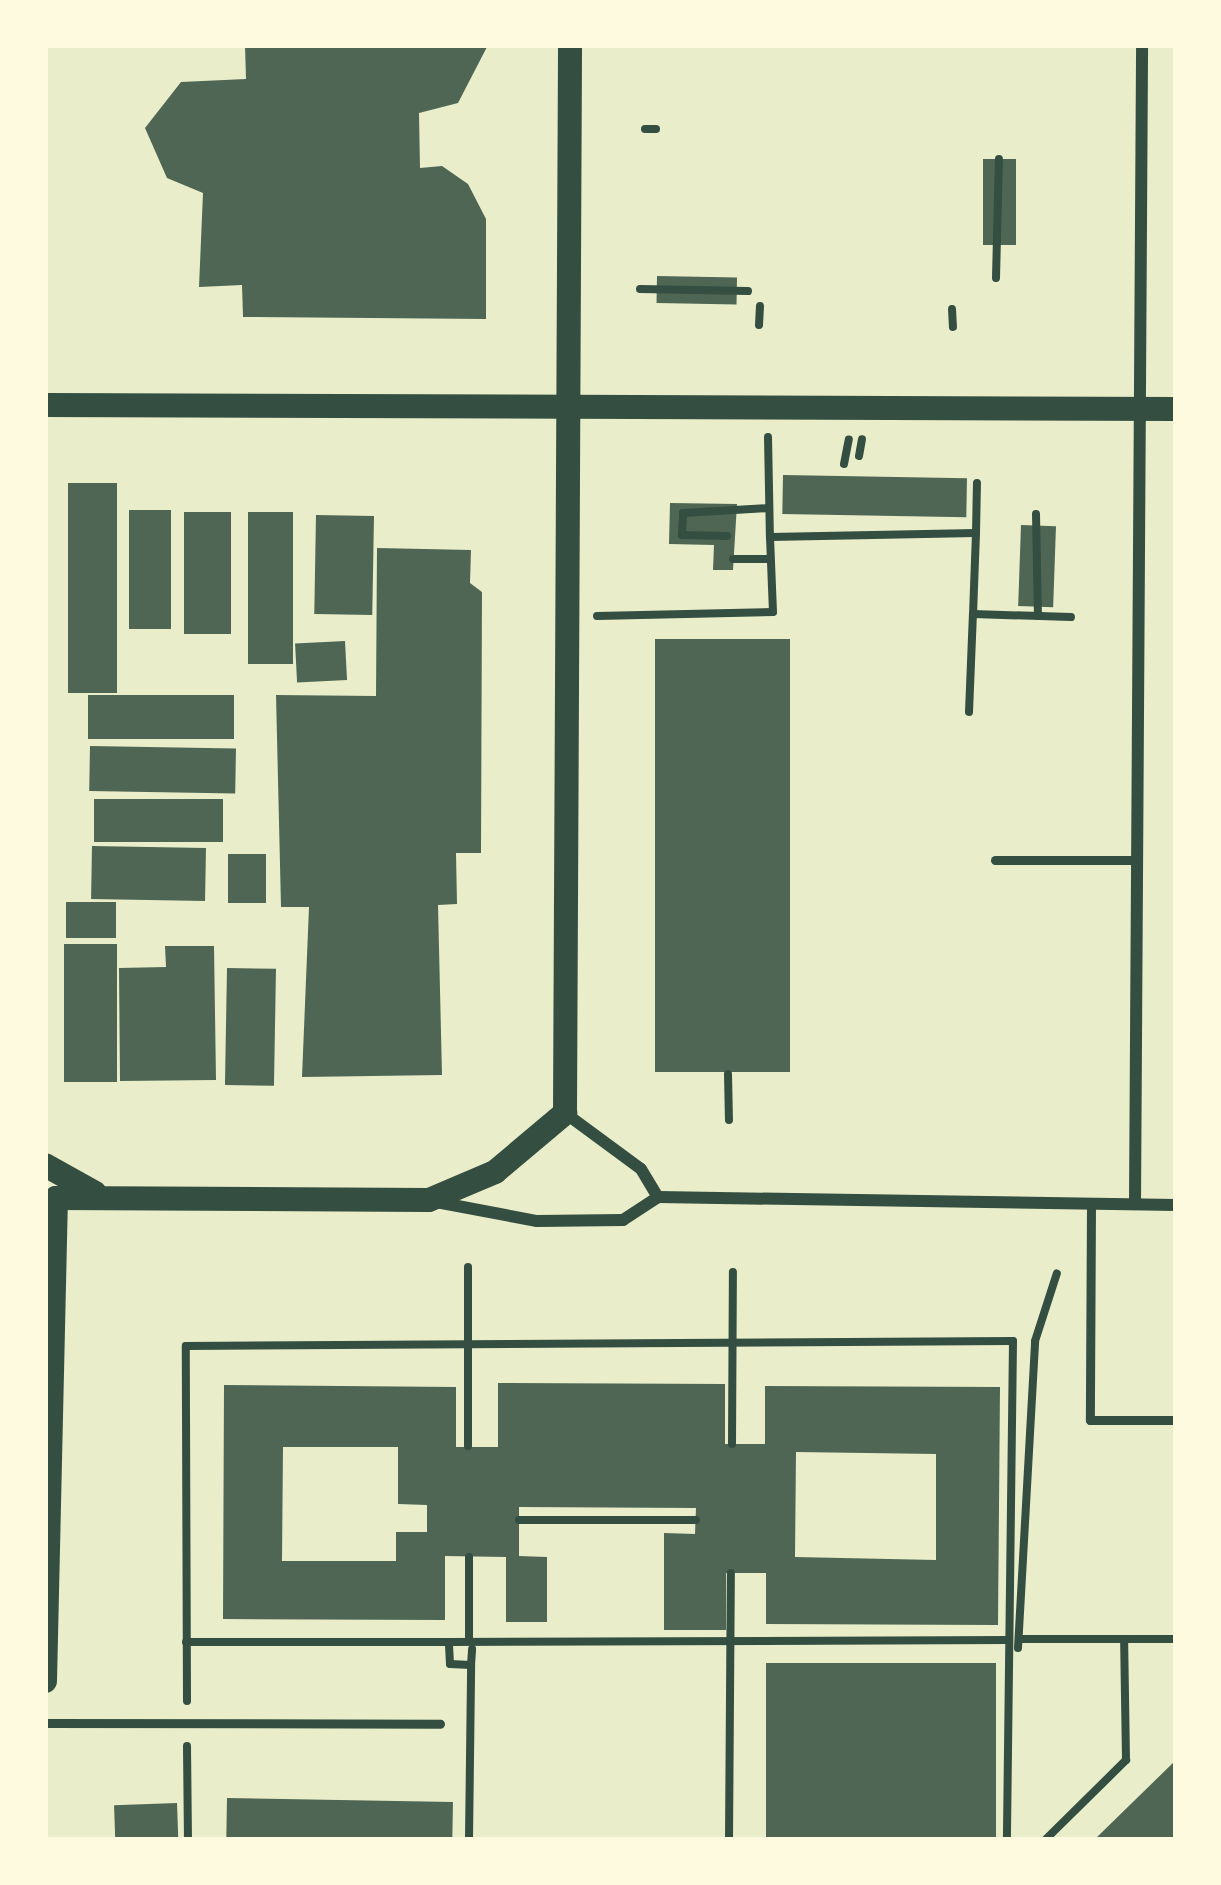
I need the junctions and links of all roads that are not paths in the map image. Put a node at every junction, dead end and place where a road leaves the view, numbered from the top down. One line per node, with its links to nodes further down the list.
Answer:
1 (570, 45): 4 (main road)
2 (1142, 45): 5 (street)
3 (45, 405): 4 (main road)
4 (568, 406): 5 (main road); 9 (main road)
5 (1139, 409): 6 (main road); 8 (street)
6 (1176, 410)
7 (994, 860): 8 (lane)
8 (1137, 860): 16 (street)
9 (565, 1113): 12 (street); 14 (main road)
10 (45, 1165): 11 (main road)
11 (103, 1196): 13 (main road); 14 (main road)
12 (658, 1197): 14 (street); 15 (street)
13 (50, 1198): 19 (main road)
14 (429, 1200)
15 (1090, 1204): 16 (street); 18 (lane)
16 (1135, 1204): 17 (street)
17 (1176, 1205)
18 (1176, 1420)
19 (45, 1681)
20 (45, 1724): 21 (lane)
21 (440, 1724)

